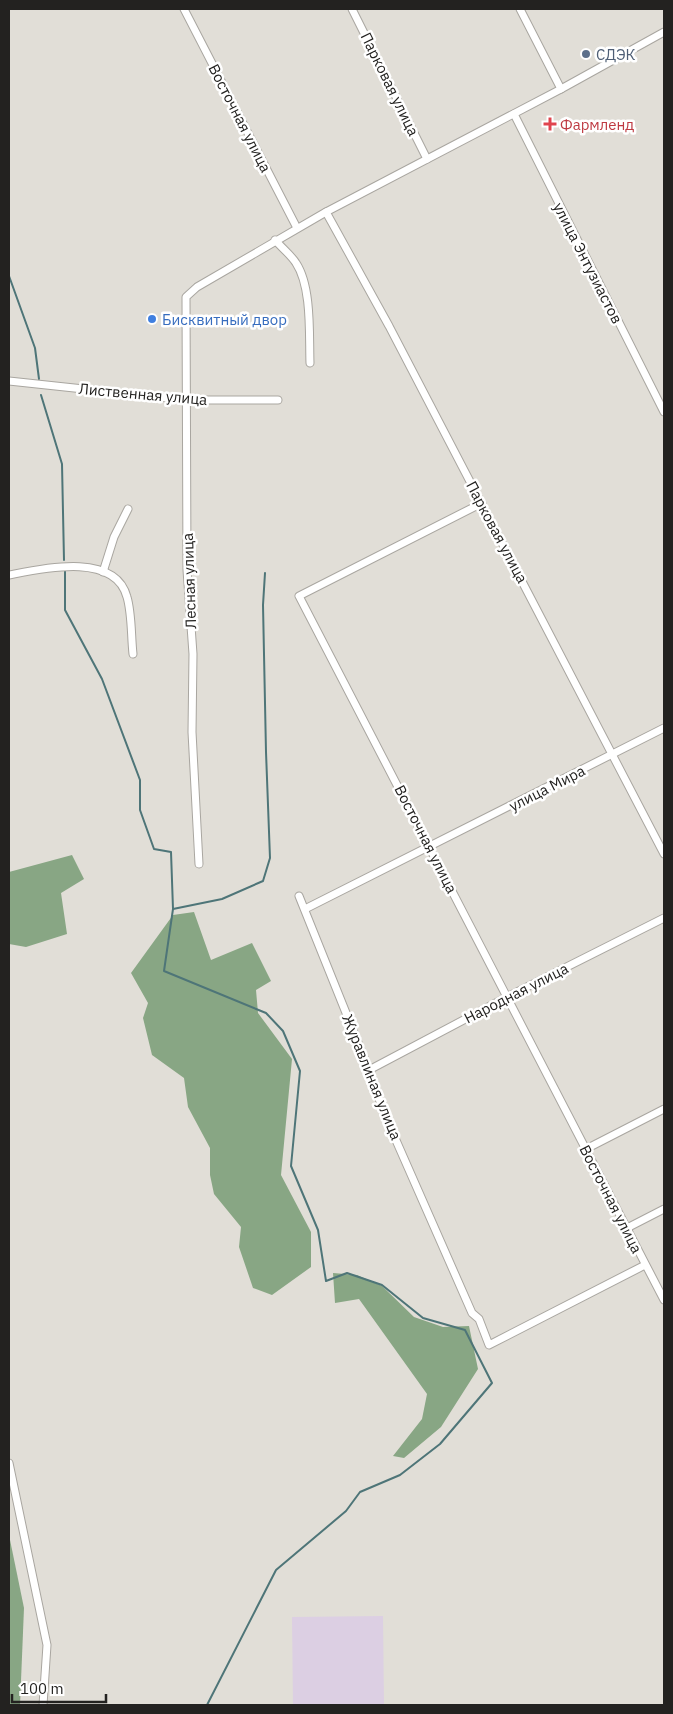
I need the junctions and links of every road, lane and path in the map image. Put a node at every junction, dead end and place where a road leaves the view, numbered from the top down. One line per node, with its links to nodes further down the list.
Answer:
1 (184, 9): 9 (street, Восточная улица)
2 (352, 9): 7 (street, Парковая улица)
3 (520, 9): 5 (street)
4 (664, 32): 5 (street)
5 (561, 89): 6 (street)
6 (514, 114): 7 (street); 15 (street, улица Энтузиастов)
7 (427, 159): 8 (street)
8 (326, 212): 9 (street); 16 (street, Парковая улица)
9 (297, 228): 10 (street)
10 (275, 240): 11 (street); 13 (street, Лесная улица)
11 (310, 363)
12 (9, 381): 13 (street, Лиственная улица)
13 (186, 400): 14 (street, Лиственная улица); 25 (street, Лесная улица)
14 (278, 400)
15 (664, 412)
16 (482, 503): 22 (street, Парковая улица); 23 (street, Восточная улица)
17 (128, 510): 18 (street)
18 (103, 572): 19 (street); 20 (street)
19 (9, 575)
20 (133, 654)
21 (664, 728): 22 (street, улица Мира)
22 (613, 755): 23 (street, улица Мира); 24 (street, Парковая улица)
23 (430, 848): 27 (street, улица Мира); 29 (street, Восточная улица)
24 (664, 854)
25 (199, 864)
26 (298, 896): 27 (street, Журавлиная улица)
27 (305, 910): 30 (street, Журавлиная улица)
28 (664, 918): 29 (street, Народная улица)
29 (507, 997): 30 (street, Народная улица); 32 (street, Восточная улица)
30 (369, 1070): 35 (street, Журавлиная улица)
31 (664, 1109): 32 (street)
32 (586, 1149): 34 (street, Восточная улица)
33 (664, 1209): 34 (street)
34 (626, 1228): 35 (street, Восточная улица)
35 (646, 1265): 36 (street, Восточная улица)
36 (664, 1300)
37 (9, 1463): 38 (street)
38 (43, 1705)

